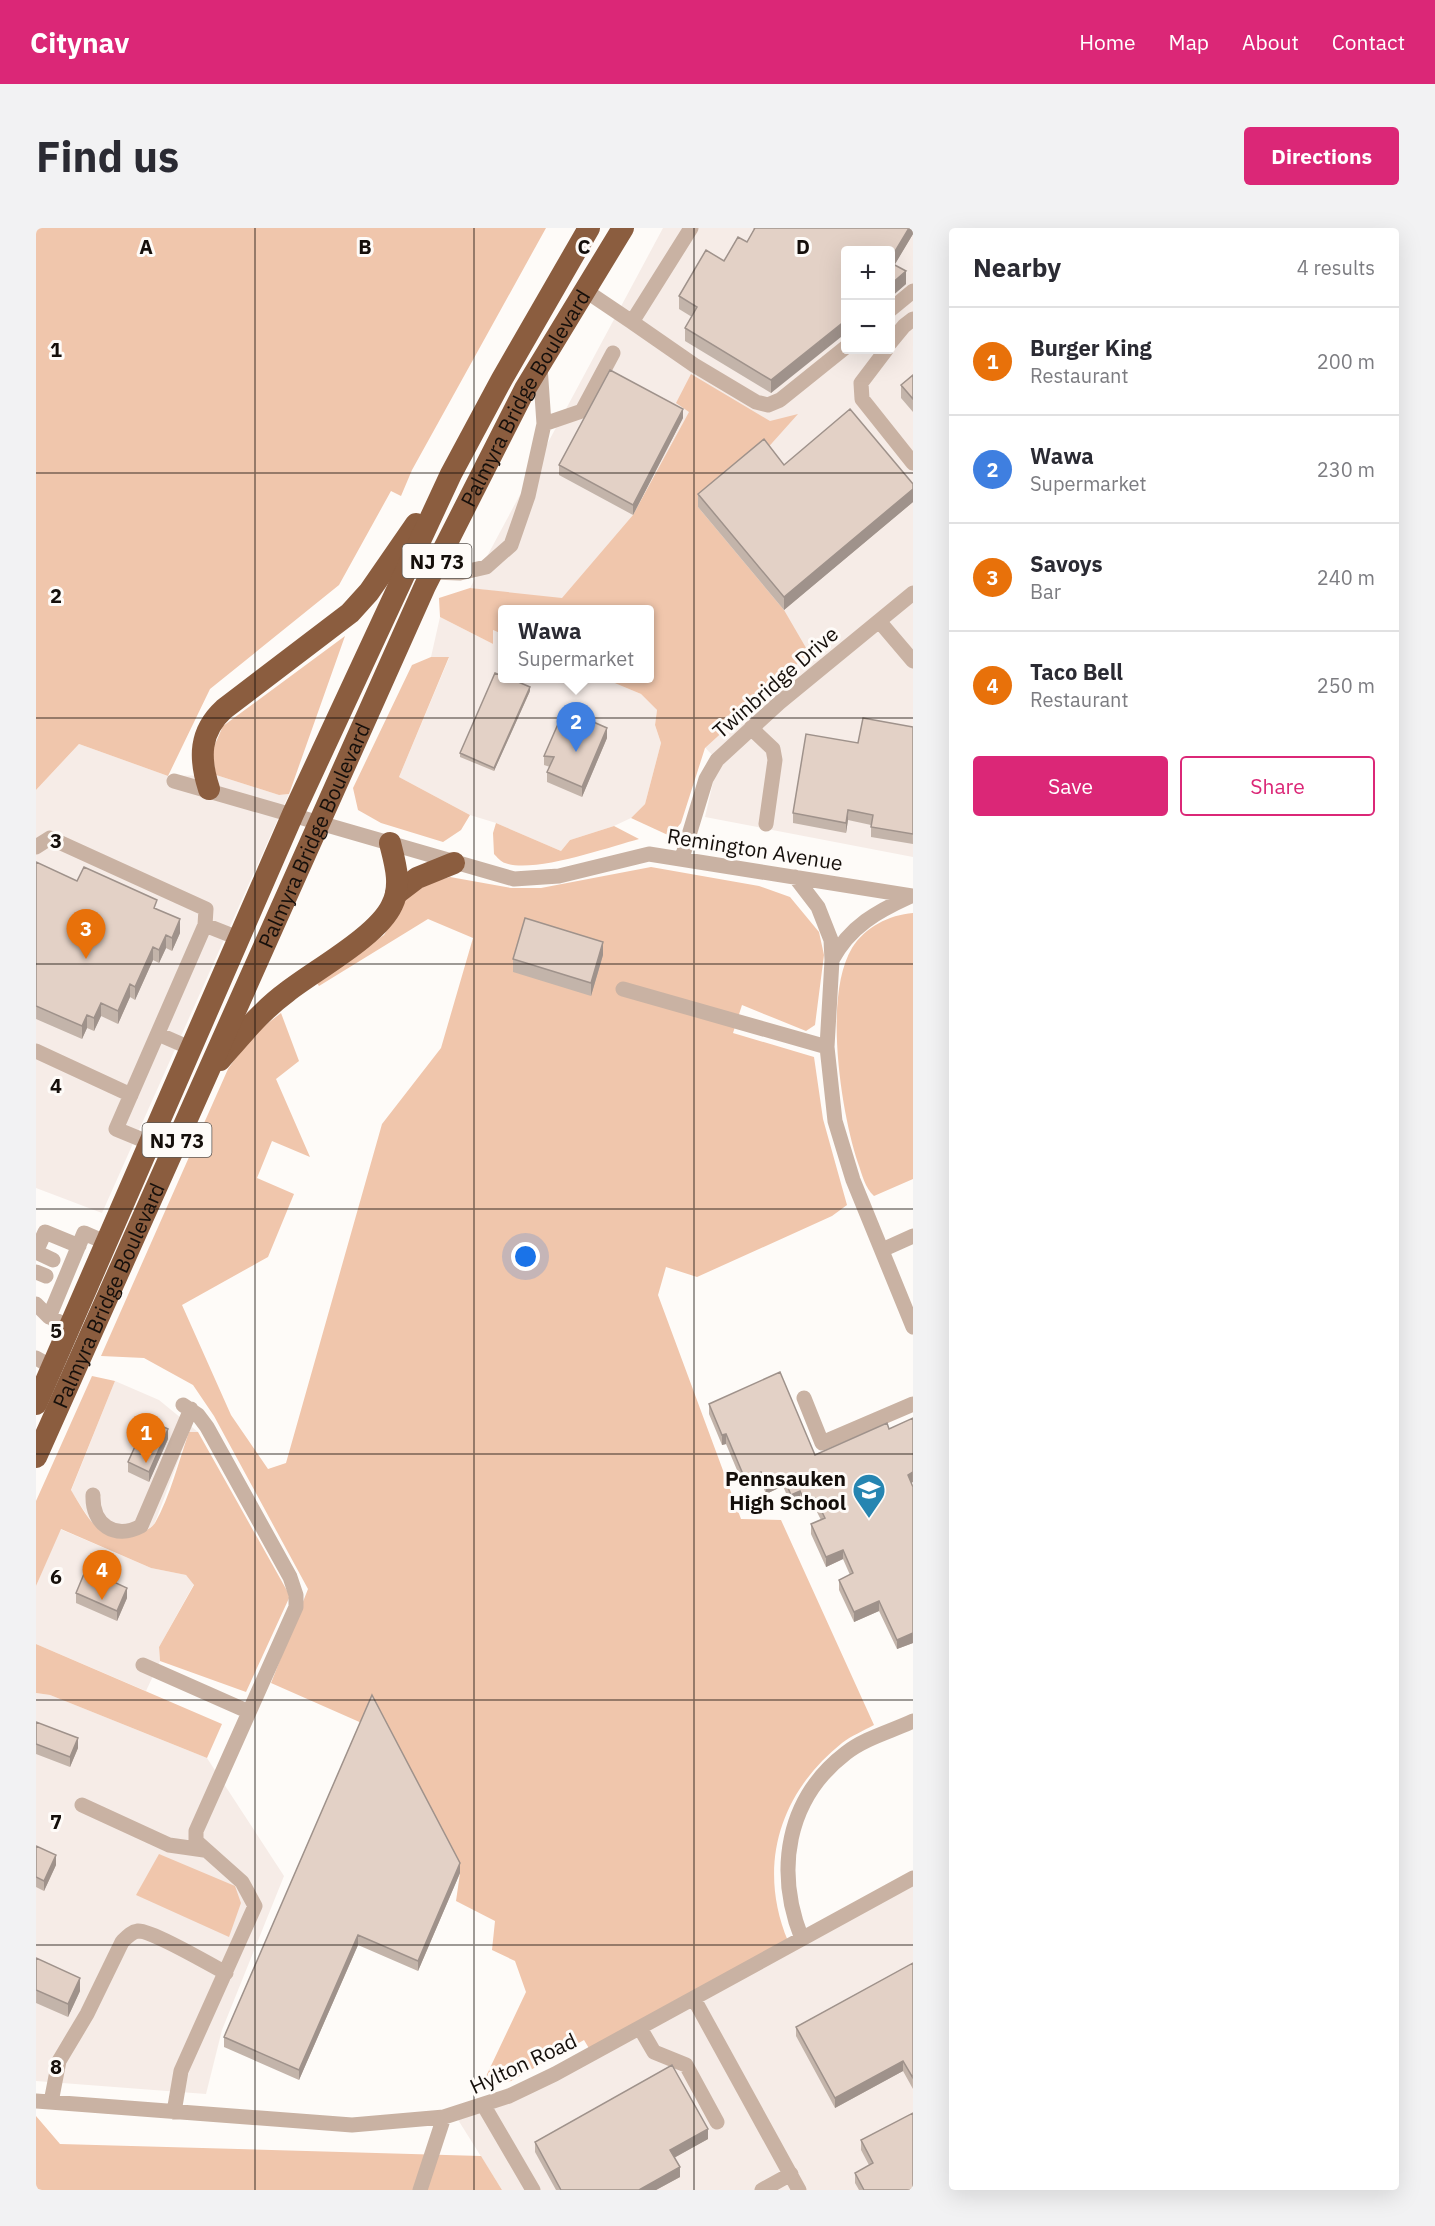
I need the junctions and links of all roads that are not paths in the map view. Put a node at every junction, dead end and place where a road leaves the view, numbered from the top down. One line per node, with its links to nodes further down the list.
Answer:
1 (577, 228): 5 (highway)
2 (589, 228): 5 (highway, Palmyra Bridge Boulevard / NJ 73)
3 (623, 228): 6 (highway, Palmyra Bridge Boulevard / NJ 73)
4 (691, 228): 10 (street)
5 (554, 286): 18 (highway, Palmyra Bridge Boulevard / NJ 73)
6 (586, 291): 10 (street); 15 (highway, Palmyra Bridge Boulevard / NJ 73)
7 (913, 291): 8 (street)
8 (895, 307)
9 (913, 319): 11 (street)
10 (632, 322): 12 (street)
11 (895, 338)
12 (841, 351)
13 (613, 353): 16 (street)
14 (883, 354): 17 (street)
15 (540, 366): 16 (street); 19 (highway, Palmyra Bridge Boulevard / NJ 73)
16 (544, 423): 19 (street)
17 (913, 463)
18 (451, 474): 25 (highway); 26 (highway, Palmyra Bridge Boulevard / NJ 73)
19 (432, 572): 27 (highway, Palmyra Bridge Boulevard / NJ 73)
20 (913, 593): 21 (street, Twinbridge Drive)
21 (879, 621): 22 (street); 23 (street, Twinbridge Drive)
22 (913, 660)
23 (751, 728): 28 (street); 31 (street, Twinbridge Drive)
24 (174, 781): 25 (street, Remington Avenue)
25 (209, 789): 26 (street, Remington Avenue)
26 (293, 814): 27 (street, Remington Avenue); 37 (highway, Palmyra Bridge Boulevard / NJ 73)
27 (319, 822): 29 (street, Remington Avenue); 44 (highway, Palmyra Bridge Boulevard / NJ 73)
28 (766, 824)
29 (390, 843): 32 (street, Remington Avenue); 34 (highway)
30 (36, 847): 36 (street)
31 (682, 858): 32 (street, Remington Avenue); 33 (street, Remington Avenue)
32 (454, 863): 34 (highway)
33 (795, 877): 35 (street, Remington Avenue); 38 (street)
34 (396, 894): 44 (highway)
35 (912, 896): 38 (street)
36 (205, 925): 37 (street); 40 (street)
37 (238, 938): 42 (highway, Palmyra Bridge Boulevard / NJ 73)
38 (832, 960): 41 (street)
39 (623, 989): 41 (street)
40 (158, 1034): 42 (street); 45 (street)
41 (827, 1047): 50 (street)
42 (190, 1048): 46 (highway, Palmyra Bridge Boulevard / NJ 73)
43 (36, 1051): 45 (street)
44 (204, 1080): 62 (highway, Palmyra Bridge Boulevard / NJ 73)
45 (131, 1095): 46 (street)
46 (150, 1143): 48 (highway, Palmyra Bridge Boulevard / NJ 73)
47 (913, 1236): 50 (street)
48 (107, 1243): 49 (street); 56 (highway, Palmyra Bridge Boulevard / NJ 73)
49 (79, 1246): 51 (street); 52 (street)
50 (882, 1250): 57 (street)
51 (36, 1252): 52 (street)
52 (64, 1264): 53 (street)
53 (51, 1278): 55 (street)
54 (36, 1304): 55 (street)
55 (49, 1317): 56 (street)
56 (70, 1327): 58 (highway, Palmyra Bridge Boulevard / NJ 73)
57 (913, 1327)
58 (44, 1363): 60 (highway, Palmyra Bridge Boulevard / NJ 73)
59 (804, 1398): 61 (street)
60 (36, 1404)
61 (913, 1404)
62 (36, 1457)
63 (93, 1496): 65 (street)
64 (143, 1665): 65 (street)
65 (247, 1711): 68 (street)
66 (913, 1721): 70 (street)
67 (82, 1805): 68 (street)
68 (204, 1850): 71 (street)
69 (911, 1883): 70 (street, Hylton Road)
70 (802, 1939): 72 (street, Hylton Road)
71 (226, 1972): 74 (street); 76 (street)
72 (694, 1999): 73 (street, Hylton Road); 79 (street)
73 (640, 2028): 75 (street, Hylton Road); 78 (street)
74 (43, 2102): 76 (street, Hylton Road)
75 (484, 2106): 77 (street, Hylton Road); 81 (street)
76 (174, 2112): 77 (street, Hylton Road)
77 (444, 2117): 80 (street)
78 (717, 2122)
79 (791, 2174): 82 (street); 83 (street)
80 (420, 2190)
81 (533, 2190)
82 (762, 2190)
83 (799, 2190)

